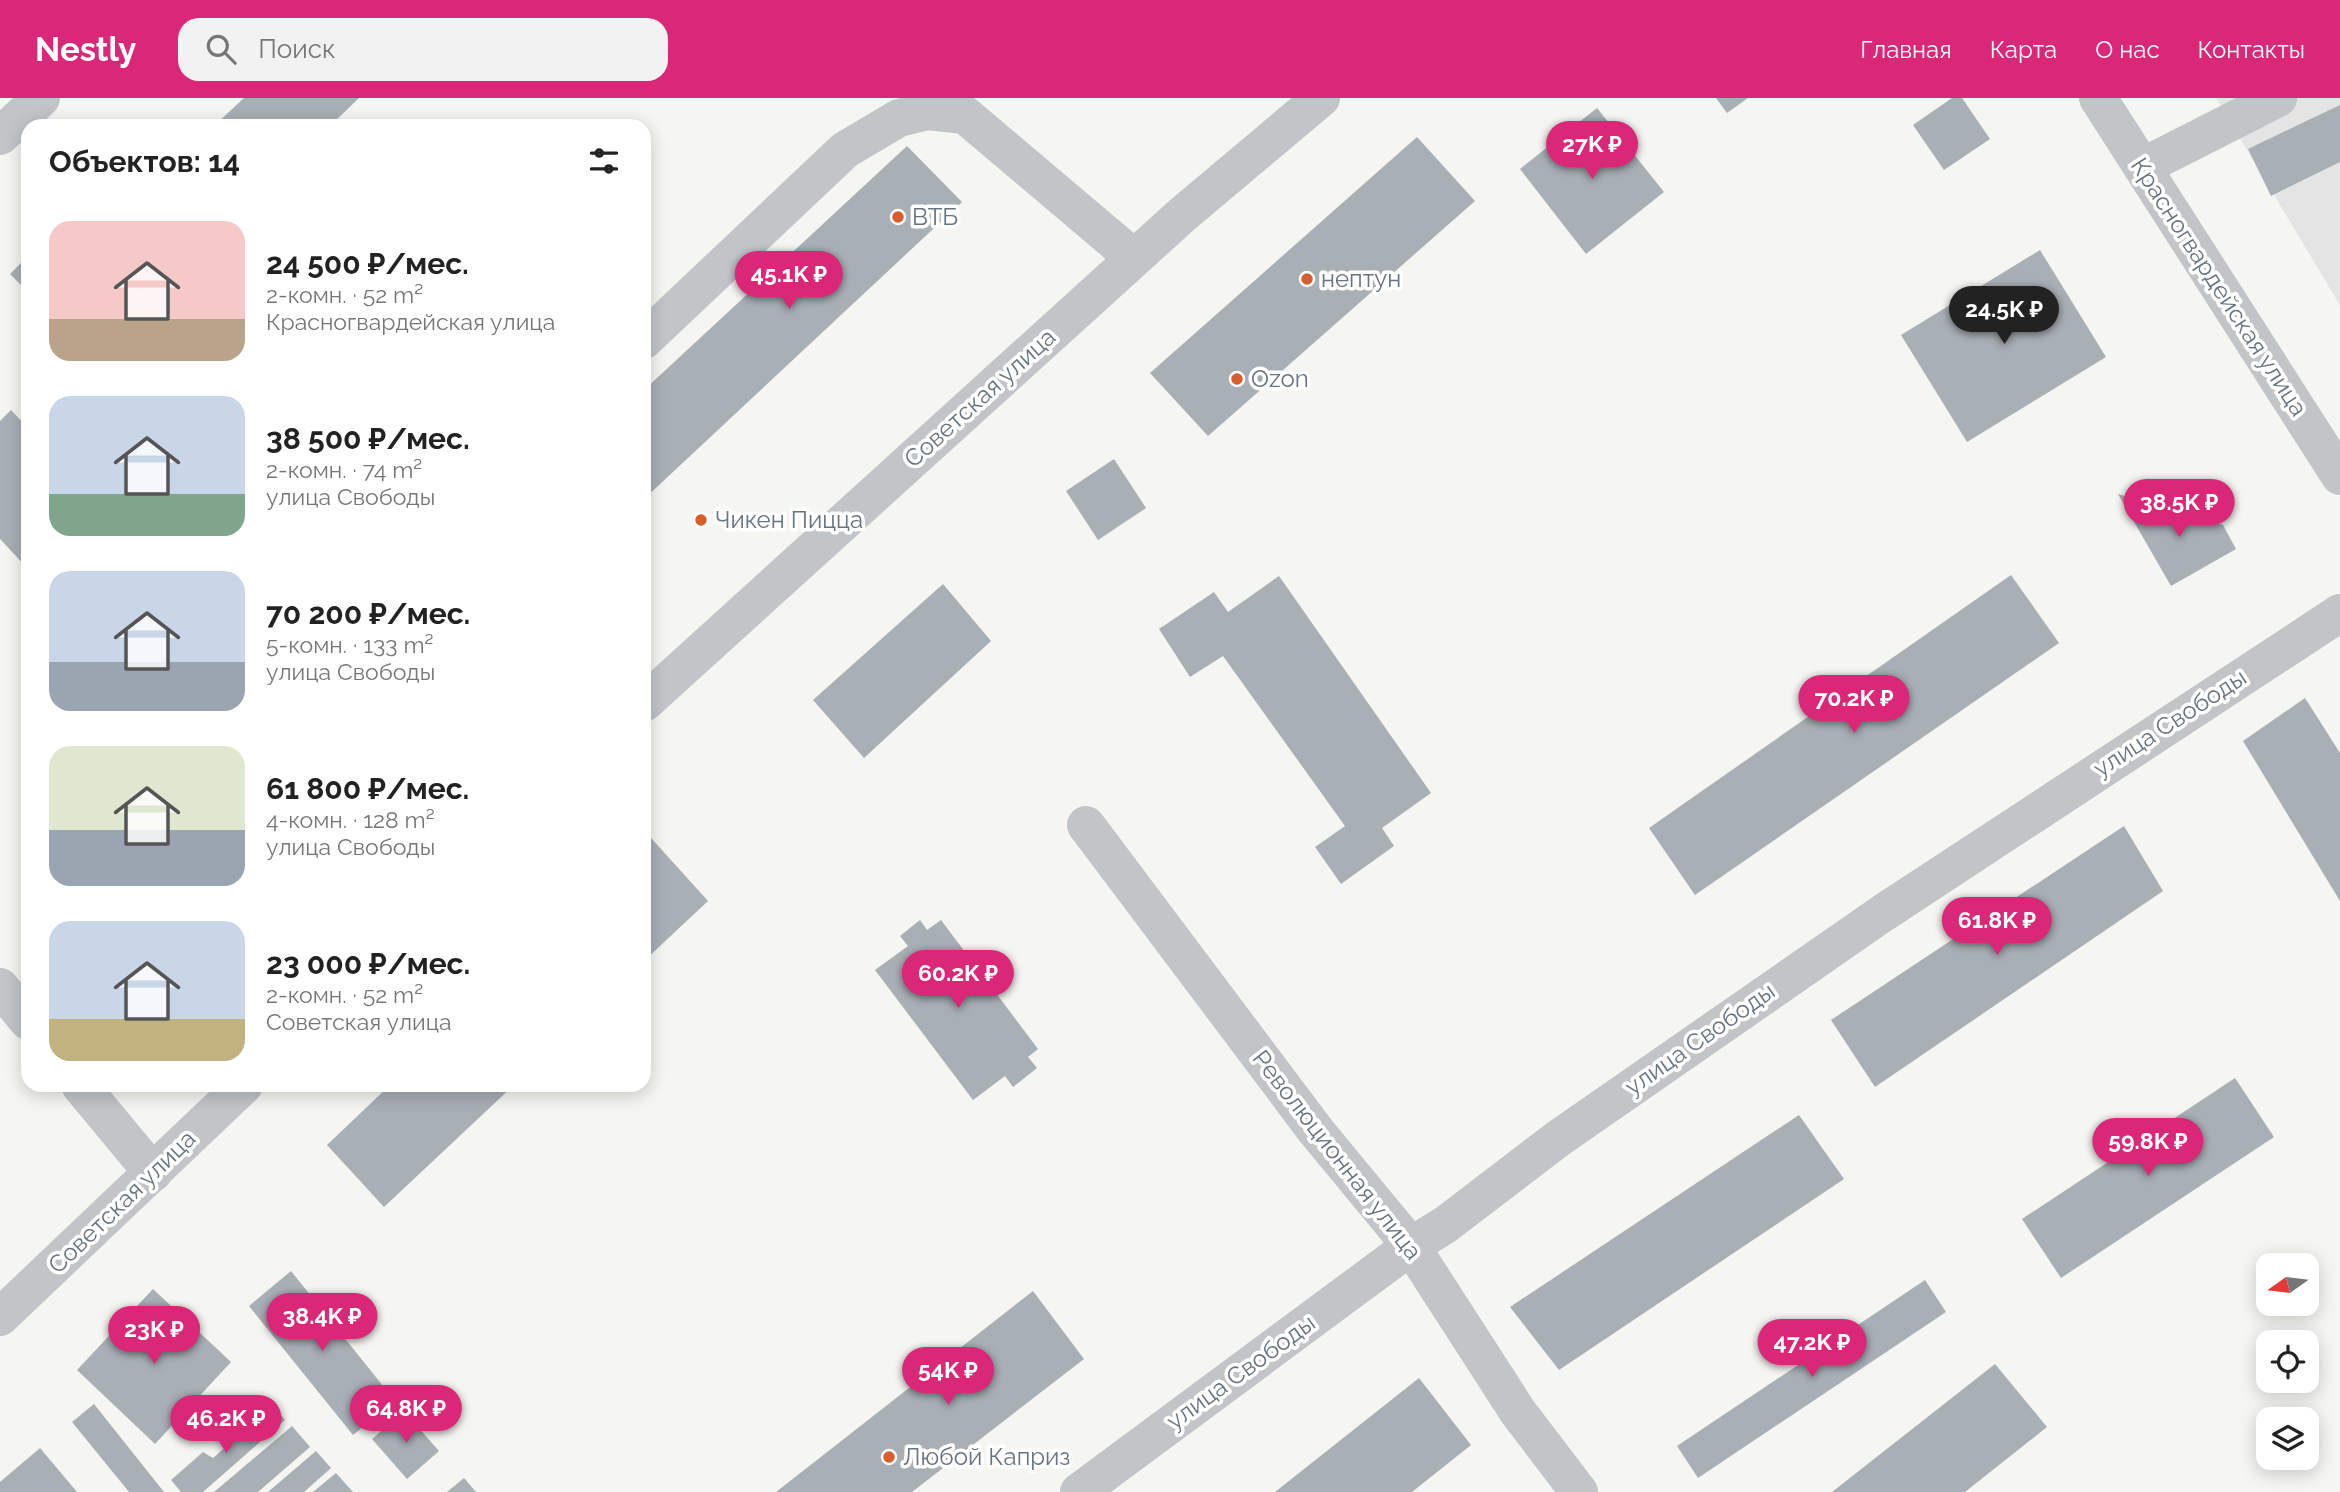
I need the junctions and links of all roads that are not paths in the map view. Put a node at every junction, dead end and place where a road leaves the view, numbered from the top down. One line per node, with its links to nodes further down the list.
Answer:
1 (1321, 98): 7 (street, Советская улица)
2 (2098, 98): 6 (street, Красногвардейская улица)
3 (2278, 98): 6 (street)
4 (21, 123): 5 (street)
5 (0, 136)
6 (2142, 167): 9 (street, Красногвардейская улица)
7 (1134, 258): 8 (street); 11 (street, Советская улица)
8 (651, 333)
9 (2340, 477)
10 (2340, 613): 18 (street, улица Свободы)
11 (651, 698)
12 (1086, 825): 18 (street, Революционная улица)
13 (0, 987): 14 (street)
14 (21, 1012)
15 (86, 1092): 17 (street)
16 (237, 1092): 17 (street, Советская улица)
17 (153, 1173): 19 (street, Советская улица)
18 (1411, 1246): 20 (street, улица Свободы); 21 (street, Революционная улица)
19 (0, 1317)
20 (1079, 1492)
21 (1579, 1492)

